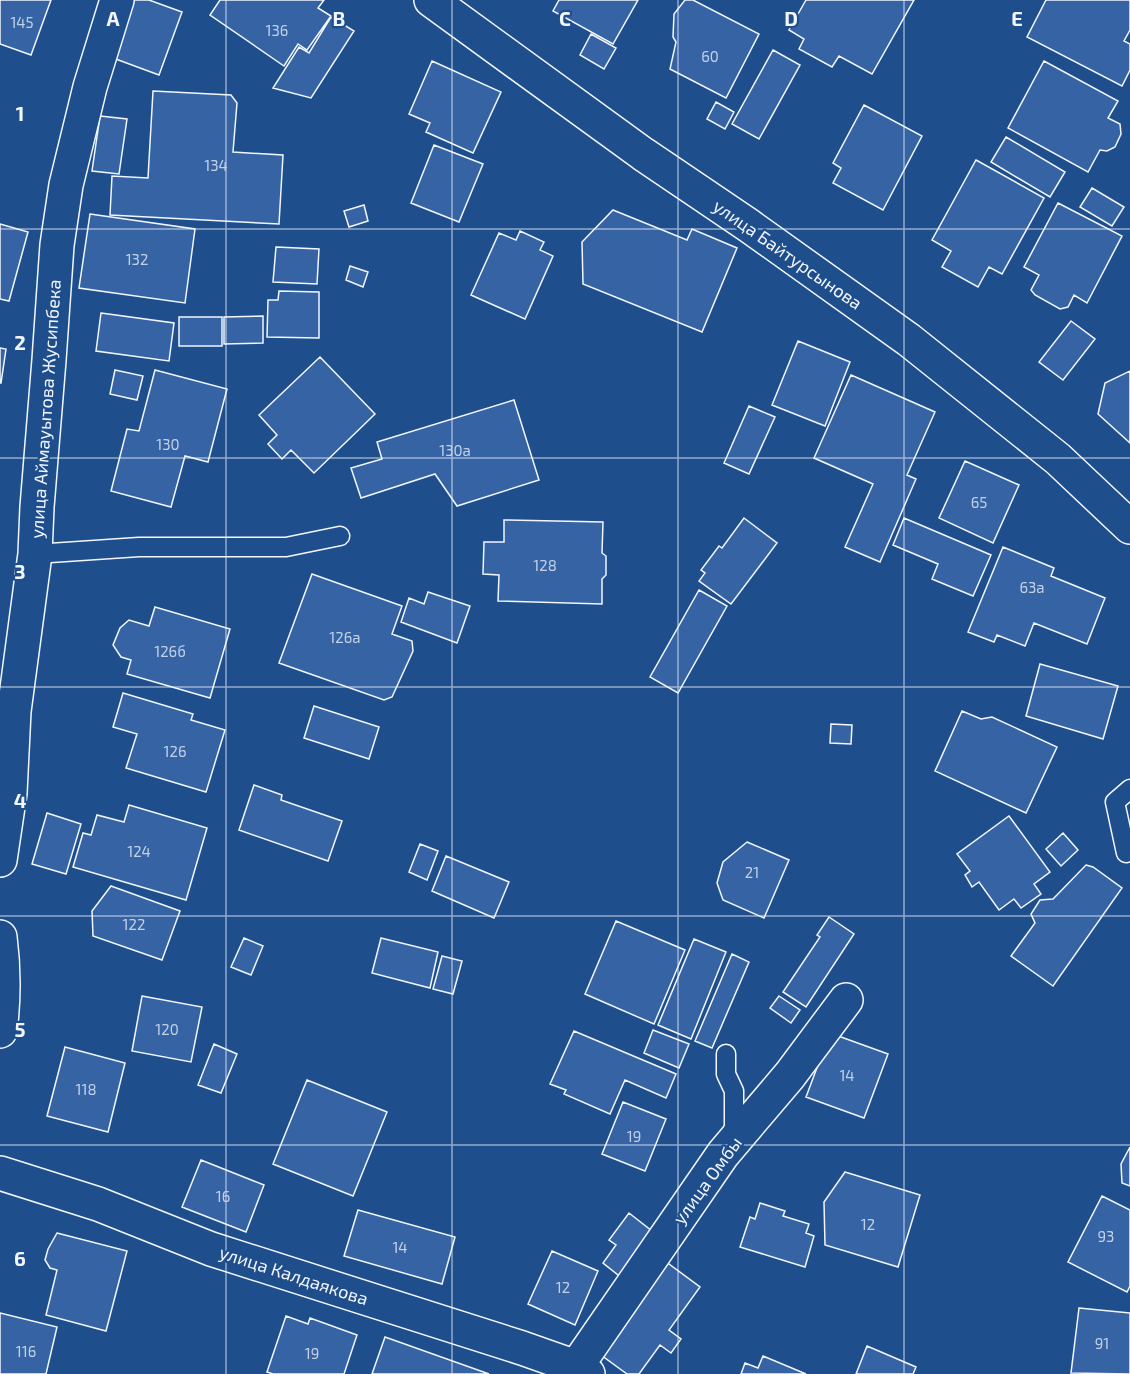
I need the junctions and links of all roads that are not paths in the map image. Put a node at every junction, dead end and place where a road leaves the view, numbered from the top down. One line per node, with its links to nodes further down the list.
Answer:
1 (117, 0): 5 (street, улица Аймауытова Жусипбека)
2 (431, 0): 3 (street, улица Байтурсынова)
3 (1130, 527)
4 (340, 536): 5 (lane)
5 (35, 554): 8 (street, улица Аймауытова Жусипбека)
6 (1130, 789): 7 (lane)
7 (1126, 853)
8 (0, 860)
9 (0, 937): 11 (street)
10 (846, 1000): 13 (street, улица Омбы)
11 (0, 1031)
12 (726, 1054): 13 (lane)
13 (723, 1154): 15 (street, улица Омбы)
14 (0, 1173): 15 (street, улица Калдаякова)
15 (582, 1370)

